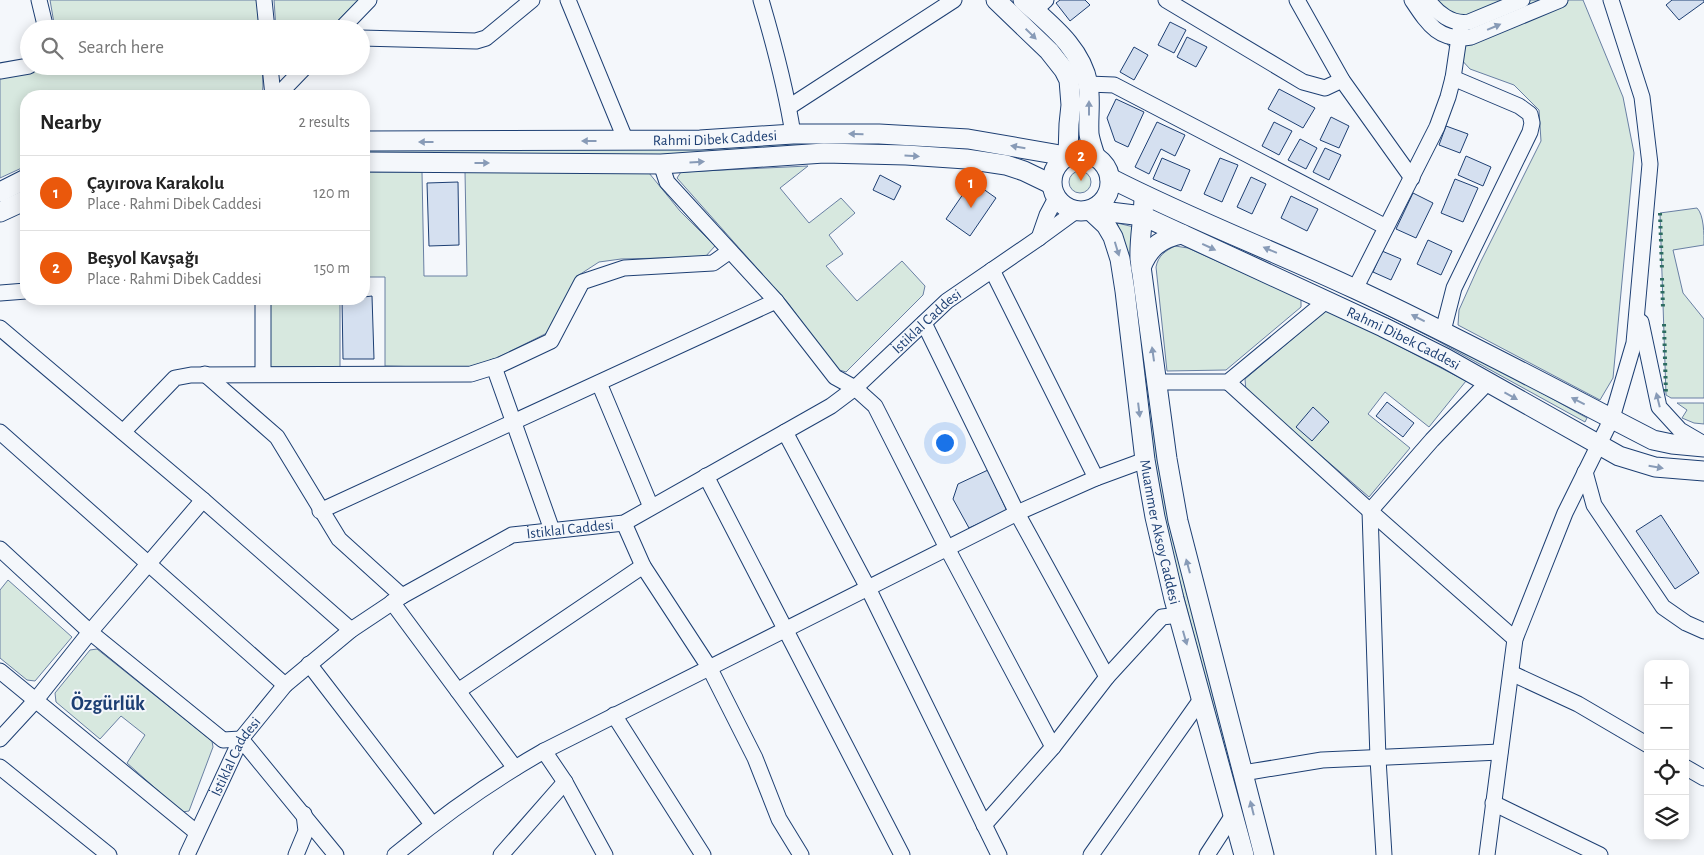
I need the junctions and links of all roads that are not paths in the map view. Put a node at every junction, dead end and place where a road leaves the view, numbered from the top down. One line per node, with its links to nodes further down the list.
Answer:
1 (40, 0): 18 (street)
2 (264, 0): 19 (street)
3 (369, 0): 20 (street)
4 (532, 0): 17 (street)
5 (568, 0): 35 (street)
6 (761, 0): 32 (street)
7 (954, 0): 32 (street)
8 (996, 0): 36 (main road, one-way to 36)
9 (1166, 0): 28 (street)
10 (1297, 0): 28 (street)
11 (1412, 0): 21 (street)
12 (1428, 0): 21 (street)
13 (1522, 0): 21 (street)
14 (1560, 0): 21 (street, one-way to 14)
15 (1611, 0): 61 (street)
16 (1035, 3): 29 (main road)
17 (515, 6): 22 (street)
18 (44, 20)
19 (266, 20)
20 (350, 20)
21 (1460, 31): 27 (street)
22 (370, 38)
23 (20, 68): 24 (street)
24 (0, 72)
25 (271, 75): 30 (street)
26 (297, 75): 31 (street)
27 (1453, 78): 41 (street); 65 (street)
28 (1342, 80): 41 (street)
29 (1088, 84): 37 (main road, one-way to 29); 50 (street)
30 (272, 90)
31 (283, 90)
32 (789, 107): 33 (street)
33 (793, 134): 35 (main road, Rahmi Dibek Caddesi); 36 (main road, Rahmi Dibek Caddesi, one-way to 33)
34 (370, 141): 35 (main road, Rahmi Dibek Caddesi, one-way to 34)
35 (626, 141)
36 (1067, 156): 37 (main road, Rahmi Dibek Caddesi); 44 (main road)
37 (1095, 156): 40 (main road, Rahmi Dibek Caddesi)
38 (370, 162): 39 (main road, Rahmi Dibek Caddesi, one-way to 39)
39 (661, 164): 44 (main road, Rahmi Dibek Caddesi, one-way to 44); 53 (street)
40 (1110, 178): 45 (main road, Rahmi Dibek Caddesi); 47 (main road)
41 (1412, 178): 50 (street)
42 (20, 182): 43 (main road)
43 (2, 190)
44 (1054, 191): 47 (main road, Rahmi Dibek Caddesi); 52 (street)
45 (1144, 196): 49 (main road); 56 (main road, Rahmi Dibek Caddesi, one-way to 45)
46 (20, 203): 48 (main road)
47 (1088, 209): 49 (main road, Rahmi Dibek Caddesi); 52 (street, İstiklal Caddesi); 81 (main road, Muammer Aksoy Caddesi, one-way to 81)
48 (0, 212)
49 (1143, 216): 51 (main road, Rahmi Dibek Caddesi); 54 (main road)
50 (1386, 227): 56 (street)
51 (1182, 234): 54 (main road); 60 (main road, Rahmi Dibek Caddesi, one-way to 60)
52 (1039, 238): 55 (street, İstiklal Caddesi)
53 (730, 252): 59 (street); 66 (street)
54 (1141, 268): 69 (main road, one-way to 54)
55 (992, 270): 63 (street, İstiklal Caddesi); 85 (street)
56 (1355, 289): 65 (main road, Rahmi Dibek Caddesi, one-way to 56)
57 (20, 292): 58 (street)
58 (0, 293)
59 (776, 301): 72 (street); 73 (street)
60 (1326, 301): 70 (street); 71 (main road, Rahmi Dibek Caddesi)
61 (1638, 301): 74 (street); 80 (street, one-way to 61)
62 (263, 305): 68 (street)
63 (924, 323): 73 (street, İstiklal Caddesi); 90 (street)
64 (0, 328): 77 (street)
65 (1443, 331): 74 (main road, Rahmi Dibek Caddesi, one-way to 65)
66 (494, 367): 68 (street); 75 (street)
67 (205, 374): 68 (street); 77 (street); 88 (street)
68 (264, 374)
69 (1156, 382): 70 (street); 125 (main road, one-way to 69)
70 (1228, 382): 89 (street)
71 (1488, 382): 79 (main road, Rahmi Dibek Caddesi, one-way to 79); 89 (street)
72 (599, 383): 75 (street); 87 (street)
73 (854, 388): 78 (street, İstiklal Caddesi); 94 (street)
74 (1612, 418): 79 (street); 80 (main road, Rahmi Dibek Caddesi)
75 (513, 422): 88 (street); 92 (street)
76 (0, 432): 95 (street)
77 (123, 432): 86 (street)
78 (785, 432): 84 (street, İstiklal Caddesi); 97 (street)
79 (1598, 445): 82 (main road, Rahmi Dibek Caddesi, one-way to 82); 83 (street)
80 (1704, 445)
81 (1145, 460): 85 (street); 99 (main road, Muammer Aksoy Caddesi)
82 (1704, 471)
83 (1585, 472): 102 (street); 104 (street)
84 (706, 476): 87 (street, İstiklal Caddesi); 101 (street)
85 (1096, 478): 90 (street)
86 (203, 500): 95 (street); 100 (street)
87 (651, 507): 91 (street, İstiklal Caddesi)
88 (320, 511): 98 (street)
89 (1370, 511): 104 (street); 121 (street)
90 (1017, 513): 94 (street); 109 (street)
91 (624, 523): 92 (street, İstiklal Caddesi); 96 (street)
92 (552, 530): 98 (street, İstiklal Caddesi)
93 (0, 548): 103 (street)
94 (947, 548): 97 (street); 118 (street)
95 (149, 563): 103 (street); 110 (street)
96 (643, 566): 106 (street); 111 (street)
97 (868, 588): 101 (street); 132 (street)
98 (397, 599): 100 (street, İstiklal Caddesi); 111 (street)
99 (1179, 615): 109 (street); 112 (main road, Muammer Aksoy Caddesi, one-way to 112)
100 (351, 630): 105 (street, İstiklal Caddesi)
101 (784, 630): 106 (street); 143 (street)
102 (1704, 631)
103 (90, 632): 113 (street); 116 (street)
104 (1515, 639): 108 (street)
105 (309, 664): 110 (street, İstiklal Caddesi); 131 (street)
106 (710, 667): 114 (street); 142 (street)
107 (0, 671): 113 (street)
108 (1511, 673): 117 (street); 120 (street)
109 (1107, 676): 118 (street)
110 (285, 685): 116 (street, İstiklal Caddesi)
111 (458, 691): 123 (street)
112 (1202, 698): 130 (main road, Muammer Aksoy Caddesi); 145 (street)
113 (35, 701): 115 (street); 133 (street)
114 (614, 716): 119 (street); 141 (street)
115 (0, 739)
116 (241, 739): 129 (street); 133 (street, İstiklal Caddesi)
117 (1644, 743)
118 (1053, 747): 132 (street)
119 (544, 751): 123 (street); 127 (street)
120 (1500, 752): 121 (street); 128 (street)
121 (1378, 759): 125 (street); 149 (street)
122 (0, 768): 134 (street)
123 (514, 768): 131 (street)
124 (1689, 769): 126 (street)
125 (1243, 773): 148 (main road, one-way to 125)
126 (1704, 778)
127 (565, 782): 139 (street); 140 (street)
128 (1493, 803): 150 (street); 151 (street)
129 (304, 814): 136 (street); 137 (street)
130 (1233, 815): 146 (street); 147 (main road, Muammer Aksoy Caddesi)
131 (432, 824): 138 (street)
132 (984, 825): 144 (street)
133 (196, 832): 135 (street, İstiklal Caddesi)
134 (109, 855)
135 (187, 855)
136 (296, 855)
137 (336, 855)
138 (395, 855)
139 (501, 855)
140 (605, 855)
141 (703, 855)
142 (801, 855)
143 (902, 855)
144 (999, 855)
145 (1090, 855)
146 (1207, 855)
147 (1244, 855)
148 (1264, 855)
149 (1384, 855)
150 (1487, 855)
151 (1600, 855)

